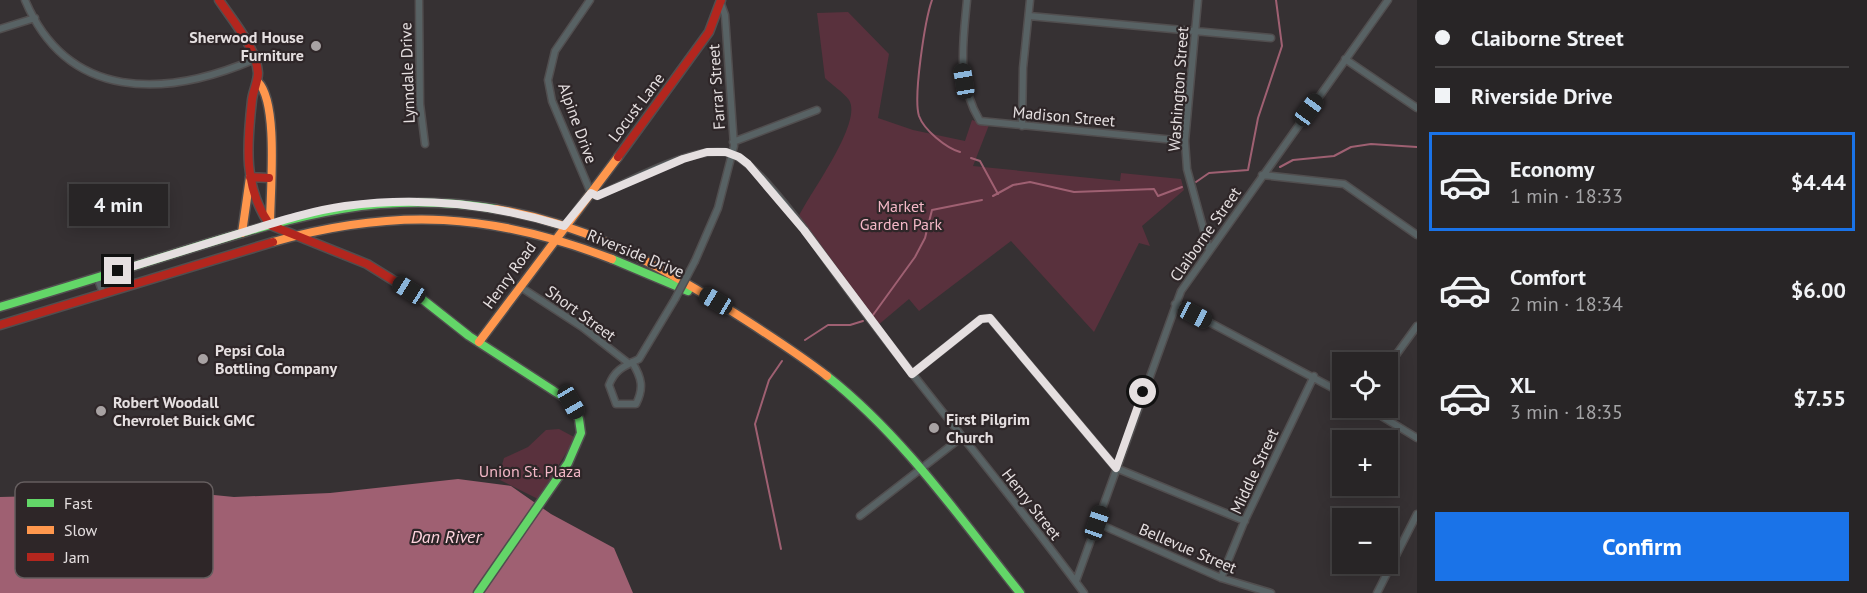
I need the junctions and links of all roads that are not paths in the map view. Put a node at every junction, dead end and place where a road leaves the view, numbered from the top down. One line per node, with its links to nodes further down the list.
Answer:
1 (25, 0): 11 (street)
2 (219, 0): 16 (main road)
3 (419, 0): 23 (street, Lynndale Drive)
4 (590, 0): 28 (street, Alpine Drive)
5 (967, 0): 20 (street, Madison Street)
6 (1030, 0): 10 (street)
7 (1198, 0): 13 (street, Washington Street)
8 (1388, 0): 15 (street, Claiborne Street)
9 (720, 1): 22 (street, Farrar Street); 28 (main road, Locust Lane)
10 (1029, 16): 13 (street); 20 (street)
11 (34, 18): 12 (street); 16 (street)
12 (0, 29)
13 (1195, 30): 14 (street); 21 (street, Washington Street)
14 (1271, 38)
15 (1346, 59): 18 (street); 25 (street, Claiborne Street)
16 (254, 60): 17 (main road)
17 (258, 82): 26 (main road); 27 (main road)
18 (1417, 108)
19 (817, 110): 22 (street)
20 (1022, 126): 21 (street, Madison Street)
21 (1185, 141): 35 (street, Washington Street)
22 (733, 142): 24 (street, Farrar Street)
23 (425, 144)
24 (732, 153): 28 (street); 46 (street, Farrar Street, bridge); 47 (street, Henry Street)
25 (1262, 175): 33 (street); 35 (street, Claiborne Street)
26 (250, 177): 27 (main road); 29 (main road); 31 (main road)
27 (269, 178): 29 (main road)
28 (591, 193): 30 (main road, Locust Lane)
29 (270, 225): 30 (main road, Riverside Drive); 31 (main road, Riverside Drive); 32 (main road)
30 (564, 226): 34 (main road, Henry Road); 41 (main road, Riverside Drive)
31 (242, 233): 36 (main road, Riverside Drive)
32 (294, 235): 34 (main road, Riverside Drive); 38 (main road, Riverside Drive); 44 (main road)
33 (1417, 235)
34 (555, 239): 37 (main road, Henry Road); 41 (main road, Riverside Drive)
35 (1209, 249): 39 (street, Claiborne Street)
36 (97, 277): 38 (street); 40 (main road, Riverside Drive)
37 (519, 286): 44 (main road, Henry Road); 46 (street, Short Street)
38 (103, 293): 42 (main road, Riverside Drive)
39 (1175, 304): 48 (street); 53 (street, Claiborne Street)
40 (0, 307)
41 (734, 312): 54 (main road, Riverside Drive)
42 (0, 325)
43 (1417, 326): 45 (street)
44 (479, 342): 61 (main road)
45 (1398, 352)
46 (630, 362): 46 (street, Farrar Street)
47 (912, 374): 51 (street, Henry Street); 53 (street)
48 (1314, 376): 49 (street); 57 (street, Middle Street)
49 (1332, 387)
50 (1384, 418): 52 (street)
51 (962, 437): 54 (street); 60 (street, Henry Street)
52 (1417, 438)
53 (1116, 468): 57 (street); 58 (street, Claiborne Street)
54 (921, 469): 56 (street); 62 (main road, Riverside Drive)
55 (1417, 514): 65 (street)
56 (860, 516)
57 (1245, 520): 59 (street, Middle Street)
58 (1097, 523): 59 (street, Bellevue Street); 60 (street, Claiborne Street)
59 (1221, 578): 64 (street, Bellevue Street)
60 (1076, 581): 63 (street, Henry Street)
61 (478, 593)
62 (1020, 593)
63 (1084, 593)
64 (1271, 593)
65 (1377, 593)

